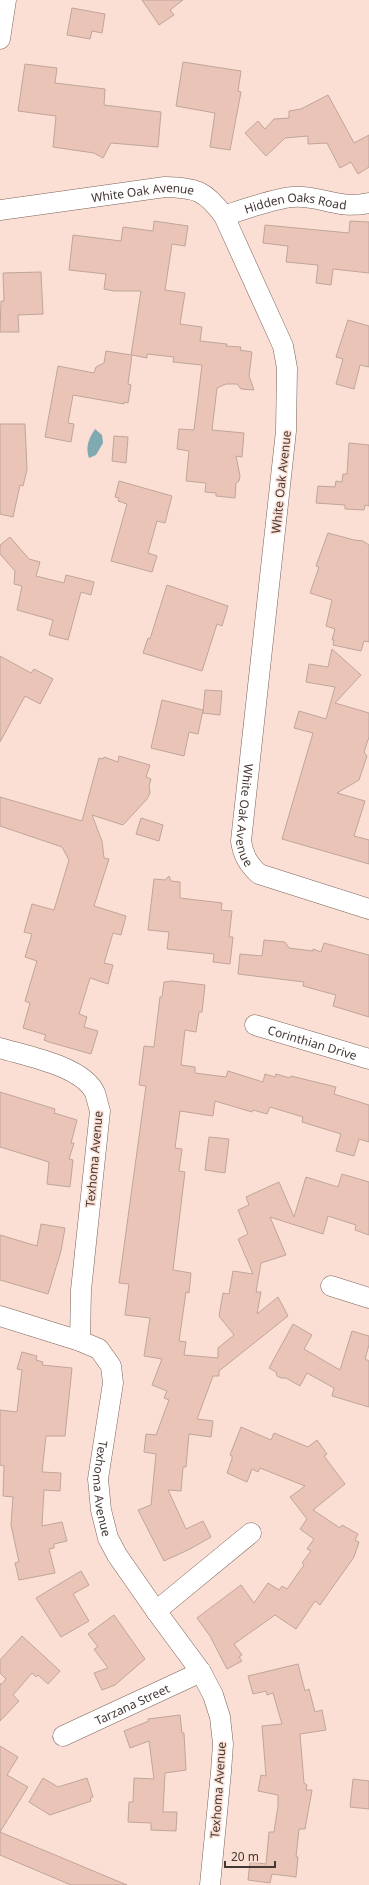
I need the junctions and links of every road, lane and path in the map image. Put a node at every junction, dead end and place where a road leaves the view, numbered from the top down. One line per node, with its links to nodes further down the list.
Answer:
1 (6, 0): 2 (street)
2 (0, 39)
3 (369, 204): 5 (street, Hidden Oaks Road)
4 (0, 210): 5 (street, White Oak Avenue)
5 (224, 216): 6 (street, White Oak Avenue)
6 (369, 909)
7 (255, 1024): 9 (street, Corinthian Drive)
8 (0, 1048): 13 (street, Texhoma Avenue)
9 (369, 1059)
10 (331, 1286): 11 (street)
11 (369, 1298)
12 (0, 1316): 13 (street)
13 (80, 1341): 15 (street, Texhoma Avenue)
14 (251, 1533): 15 (street)
15 (156, 1611): 16 (street, Texhoma Avenue)
16 (201, 1672): 17 (street, Tarzana Street); 18 (street, Texhoma Avenue)
17 (63, 1736)
18 (210, 1885)

